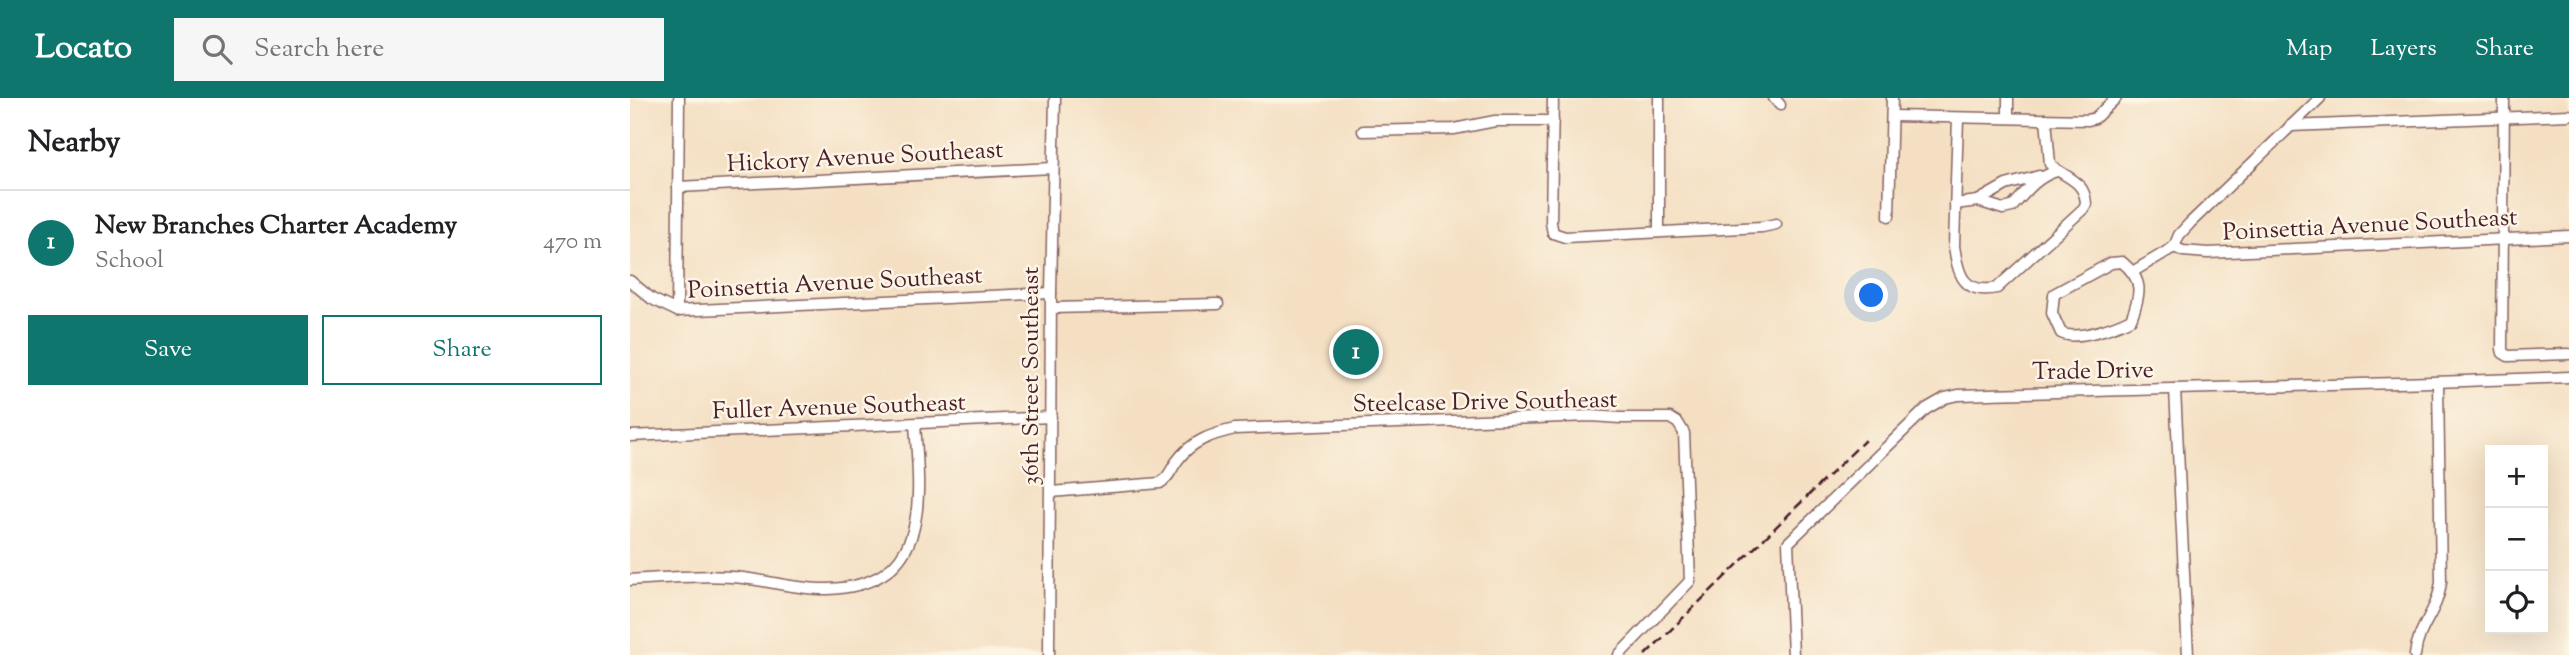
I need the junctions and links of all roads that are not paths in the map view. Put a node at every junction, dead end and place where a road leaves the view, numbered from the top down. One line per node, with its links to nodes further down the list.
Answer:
1 (679, 98): 22 (street)
2 (1055, 98): 19 (street, 36th Street Southeast)
3 (1553, 98): 16 (street)
4 (1659, 98): 27 (street)
5 (1892, 98): 11 (street)
6 (2008, 98): 13 (street)
7 (2116, 98): 15 (street)
8 (2320, 98): 17 (street)
9 (2504, 98): 14 (street)
10 (2569, 115): 14 (street)
11 (1892, 116): 12 (street); 25 (street)
12 (1958, 118): 13 (street); 24 (street)
13 (2008, 118): 15 (street)
14 (2504, 118): 17 (street); 29 (street)
15 (2046, 119): 20 (street)
16 (1553, 121): 18 (street); 27 (street)
17 (2290, 126): 30 (street)
18 (1363, 131)
19 (1053, 168): 22 (street, Hickory Avenue Southeast); 33 (street, 36th Street Southeast)
20 (2057, 171): 21 (street); 24 (street)
21 (2044, 175): 23 (street); 23 (street)
22 (678, 187): 36 (street)
23 (1978, 201): 24 (street)
24 (1955, 204)
25 (1889, 216)
26 (1776, 224): 27 (street)
27 (1659, 232)
28 (2569, 236): 29 (street, Poinsettia Avenue Southeast)
29 (2503, 239): 30 (street, Poinsettia Avenue Southeast); 37 (street)
30 (2174, 247): 31 (street)
31 (2134, 271): 31 (street)
32 (630, 281): 36 (street, Poinsettia Avenue Southeast)
33 (1051, 293): 35 (street, 36th Street Southeast); 36 (street, Poinsettia Avenue Southeast)
34 (1218, 304): 35 (street)
35 (1052, 308): 41 (street, 36th Street Southeast)
36 (677, 311)
37 (2569, 354)
38 (2569, 377): 39 (street, Trade Drive)
39 (2438, 383): 40 (street, Trade Drive); 50 (street)
40 (2175, 389): 48 (street, Trade Drive); 49 (street)
41 (1051, 417): 42 (street, Fuller Avenue Southeast); 44 (street, 36th Street Southeast)
42 (915, 424): 43 (street, Fuller Avenue Southeast); 45 (street)
43 (630, 436)
44 (1051, 492): 46 (street, 36th Street Southeast); 47 (street, Steelcase Drive Southeast)
45 (630, 580)
46 (1049, 655)
47 (1619, 655)
48 (1793, 655)
49 (2188, 655)
50 (2415, 655)

